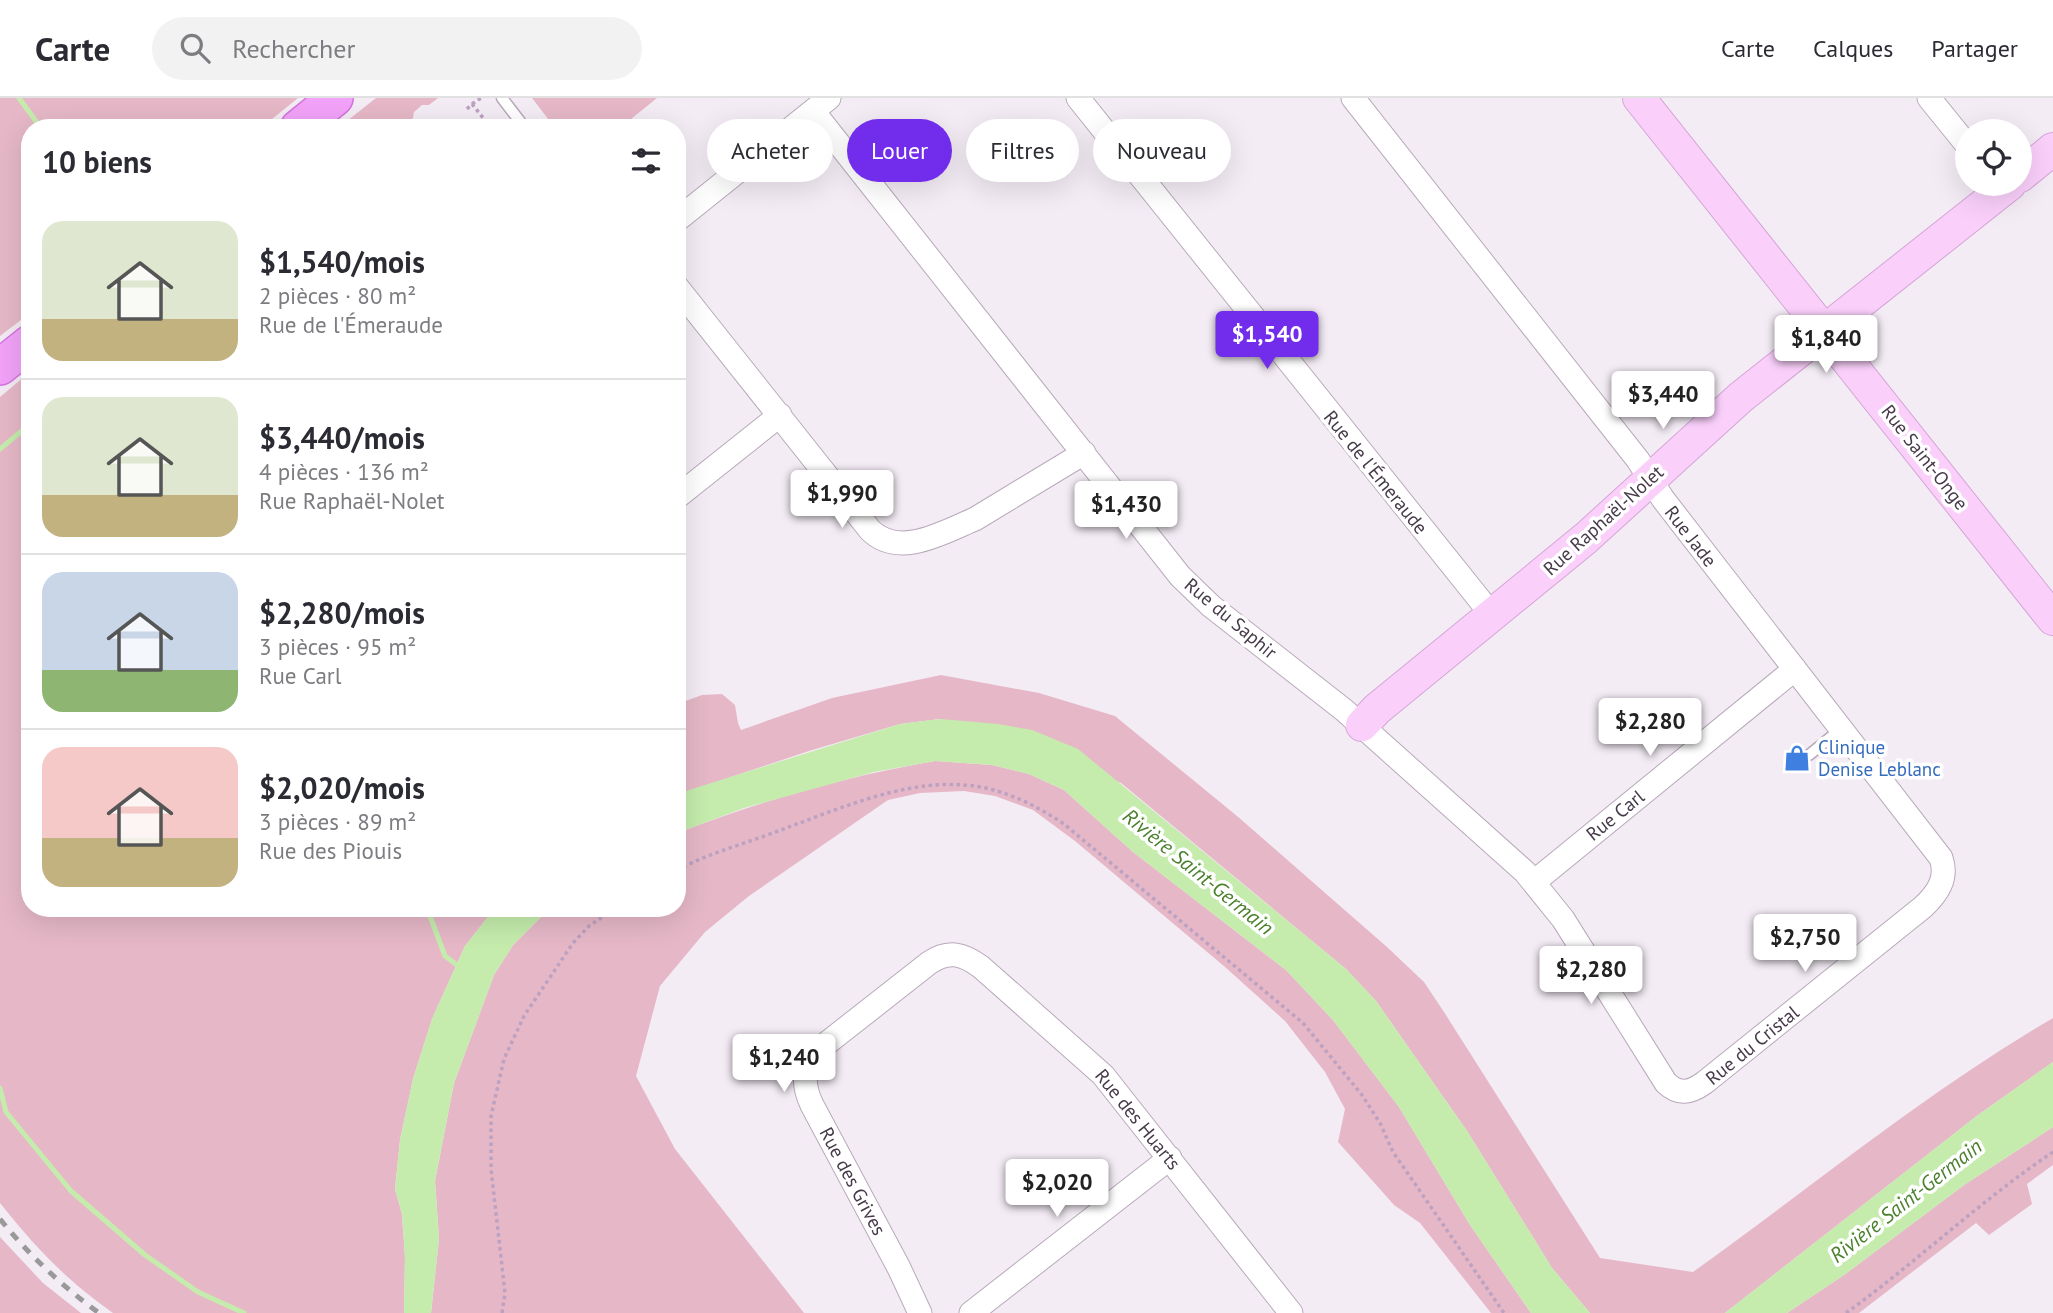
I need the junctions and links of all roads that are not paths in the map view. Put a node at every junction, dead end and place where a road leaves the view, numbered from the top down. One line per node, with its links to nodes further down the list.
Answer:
1 (335, 98): 8 (main road)
2 (502, 98): 9 (lane)
3 (1078, 98): 23 (street, Rue de l'Émeraude)
4 (1353, 98): 21 (street, Rue Jade)
5 (1639, 98): 16 (street, Rue Saint-Onge)
6 (1929, 98): 10 (street)
7 (821, 105): 14 (street); 20 (street, Rue du Saphir)
8 (309, 119)
9 (518, 119)
10 (1955, 130)
11 (2053, 149): 12 (street, Rue Raphaël-Nolet)
12 (2032, 165)
13 (1991, 196): 16 (street, Rue Raphaël-Nolet)
14 (686, 213)
15 (686, 298): 19 (street)
16 (1824, 331): 21 (street, Rue Raphaël-Nolet); 24 (street, Rue Saint-Onge)
17 (21, 350): 18 (main road)
18 (0, 367)
19 (780, 415): 20 (street); 22 (street)
20 (1084, 453): 26 (street, Rue du Saphir)
21 (1650, 479): 23 (street, Rue Raphaël-Nolet); 25 (street, Rue Jade)
22 (686, 489)
23 (1492, 615): 26 (street, Rue Raphaël-Nolet)
24 (2053, 619)
25 (1795, 669): 27 (street, Rue Jade); 30 (street, Rue Carl)
26 (1362, 725): 30 (street, Rue du Saphir)
27 (1842, 728): 28 (lane); 29 (street, Rue Jade)
28 (1809, 755)
29 (1944, 877): 32 (street, Rue du Cristal)
30 (1534, 882): 32 (street, Rue du Saphir)
31 (956, 954): 33 (street, Rue des Huarts); 34 (street, Rue des Grives)
32 (1678, 1092)
33 (1170, 1158): 35 (street); 36 (street, Rue des Huarts)
34 (920, 1313)
35 (971, 1313)
36 (1292, 1313)

